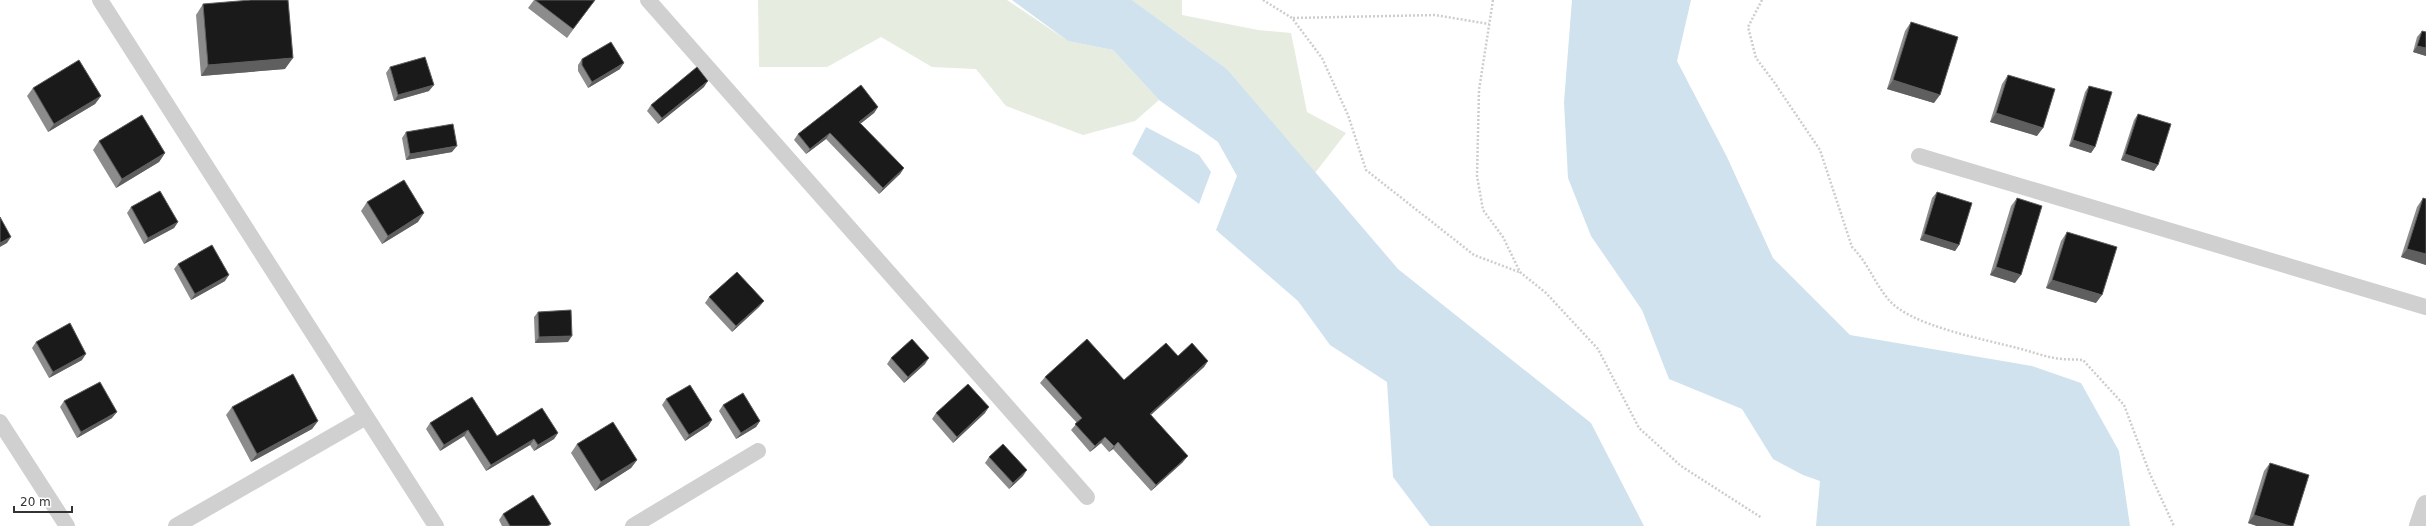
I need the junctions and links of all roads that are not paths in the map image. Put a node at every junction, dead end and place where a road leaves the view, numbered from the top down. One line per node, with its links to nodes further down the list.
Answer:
1 (100, 0): 5 (street)
2 (648, 0): 8 (street)
3 (1919, 156): 4 (street)
4 (2426, 307)
5 (366, 417): 11 (street); 12 (street)
6 (0, 422): 10 (street)
7 (758, 451): 13 (street)
8 (1087, 497)
9 (2426, 505): 14 (street)
10 (68, 526)
11 (176, 526)
12 (436, 526)
13 (633, 526)
14 (2419, 526)

